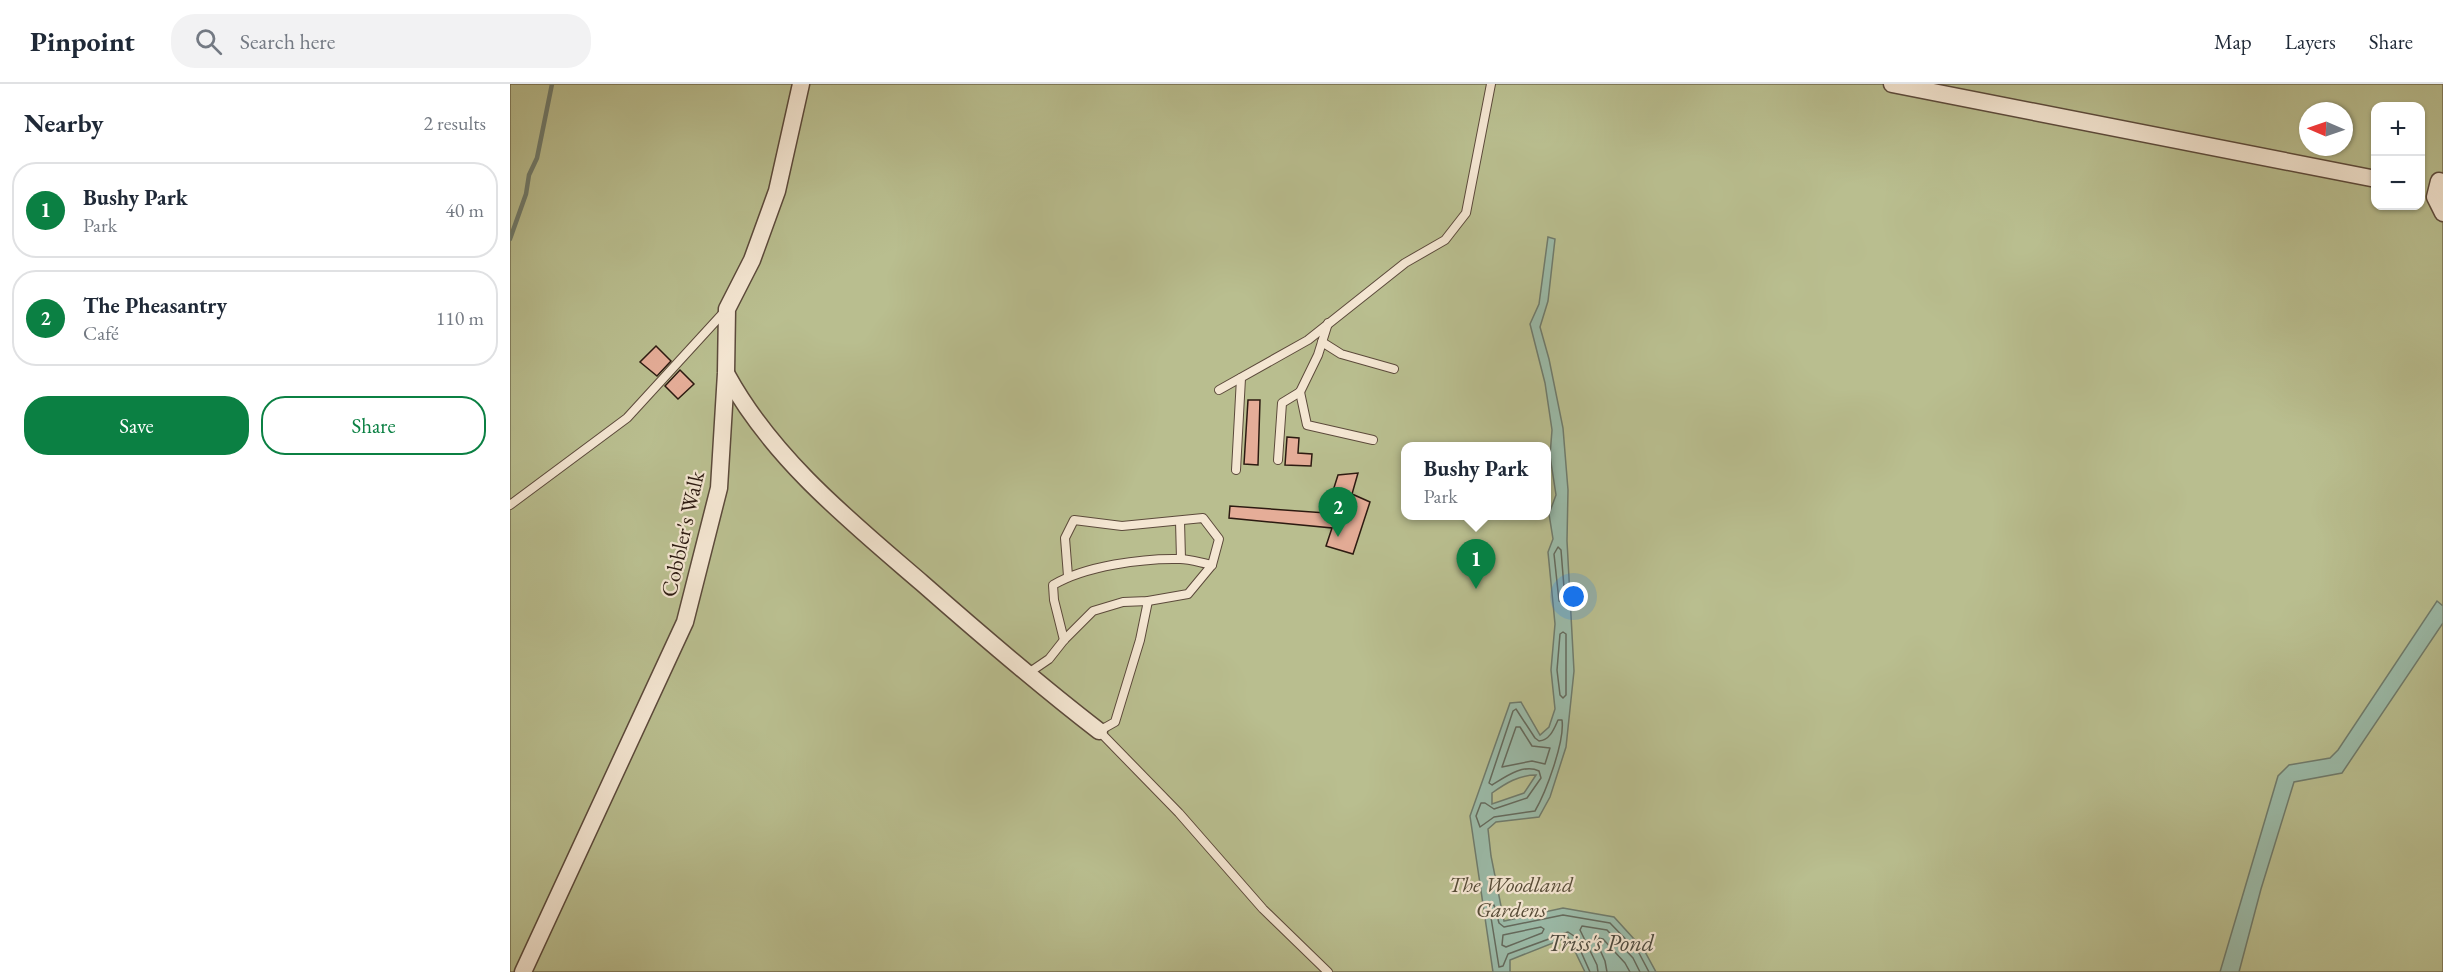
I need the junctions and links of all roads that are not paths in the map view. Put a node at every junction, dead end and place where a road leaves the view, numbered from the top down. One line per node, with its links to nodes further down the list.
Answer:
1 (801, 84): 9 (street, Cobbler's Walk)
2 (1491, 84): 10 (lane)
3 (1892, 84): 4 (street)
4 (2371, 180)
5 (2441, 180): 6 (street); 8 (street)
6 (2425, 182)
7 (2425, 202): 8 (street)
8 (2443, 213)
9 (728, 309): 13 (street, Cobbler's Walk); 20 (lane)
10 (1328, 323): 11 (lane); 14 (lane)
11 (1322, 342): 12 (lane); 16 (lane)
12 (1394, 369)
13 (726, 374): 27 (street); 29 (street, Cobbler's Walk)
14 (1241, 378): 15 (lane); 19 (lane)
15 (1219, 390)
16 (1300, 392): 17 (lane); 18 (lane)
17 (1373, 440)
18 (1278, 460)
19 (1236, 470)
20 (510, 505)
21 (1180, 521): 22 (lane); 23 (lane); 24 (lane)
22 (1181, 559): 23 (lane); 24 (lane)
23 (1212, 565): 25 (lane)
24 (1068, 576): 26 (lane)
25 (1148, 601): 26 (lane); 28 (lane)
26 (1064, 640): 27 (lane)
27 (1026, 674): 28 (street)
28 (1099, 731): 30 (lane)
29 (523, 972)
30 (1328, 972)

